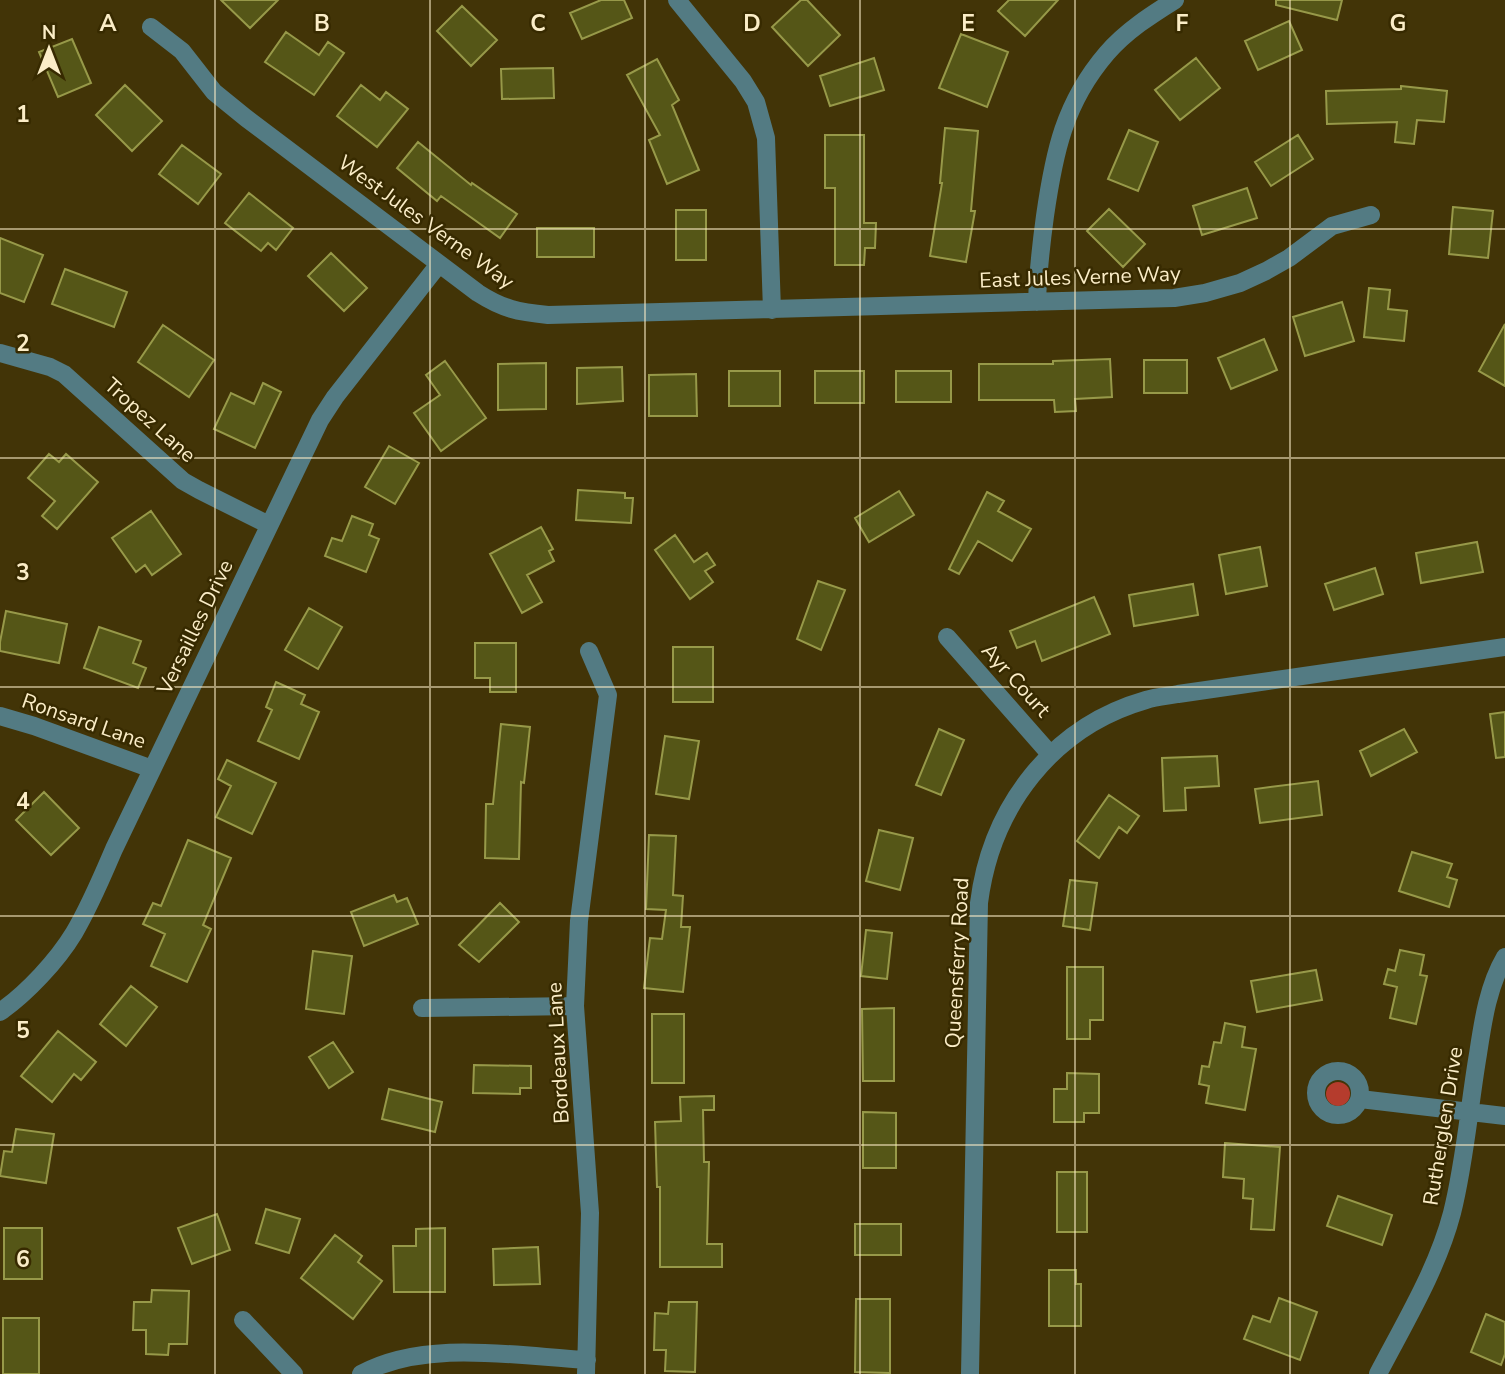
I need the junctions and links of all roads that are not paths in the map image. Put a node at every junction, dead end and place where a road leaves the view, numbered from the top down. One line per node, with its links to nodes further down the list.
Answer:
1 (677, 0): 7 (street)
2 (1175, 0): 6 (street)
3 (152, 27): 5 (street, West Jules Verne Way)
4 (1371, 215): 6 (street, East Jules Verne Way)
5 (439, 264): 7 (street, West Jules Verne Way); 9 (street, Versailles Drive)
6 (1037, 302): 7 (street, East Jules Verne Way)
7 (772, 310)
8 (0, 354): 9 (street, Tropez Lane)
9 (269, 526): 15 (street, Versailles Drive)
10 (947, 637): 14 (street, Ayr Court)
11 (1505, 647): 14 (street, Queensferry Road)
12 (589, 650): 17 (street, Bordeaux Lane)
13 (0, 716): 15 (street, Ronsard Lane)
14 (1050, 754): 27 (street, Queensferry Road)
15 (152, 769): 19 (street, Versailles Drive)
16 (1505, 957): 21 (street, Rutherglen Drive)
17 (575, 1006): 18 (street); 24 (street, Bordeaux Lane)
18 (422, 1008)
19 (0, 1012)
20 (1360, 1099): 21 (street)
21 (1469, 1111): 22 (street); 28 (street, Rutherglen Drive)
22 (1505, 1116)
23 (243, 1320): 25 (street)
24 (586, 1367): 26 (street)
25 (294, 1374)
26 (361, 1374)
27 (970, 1374)
28 (1378, 1374)

